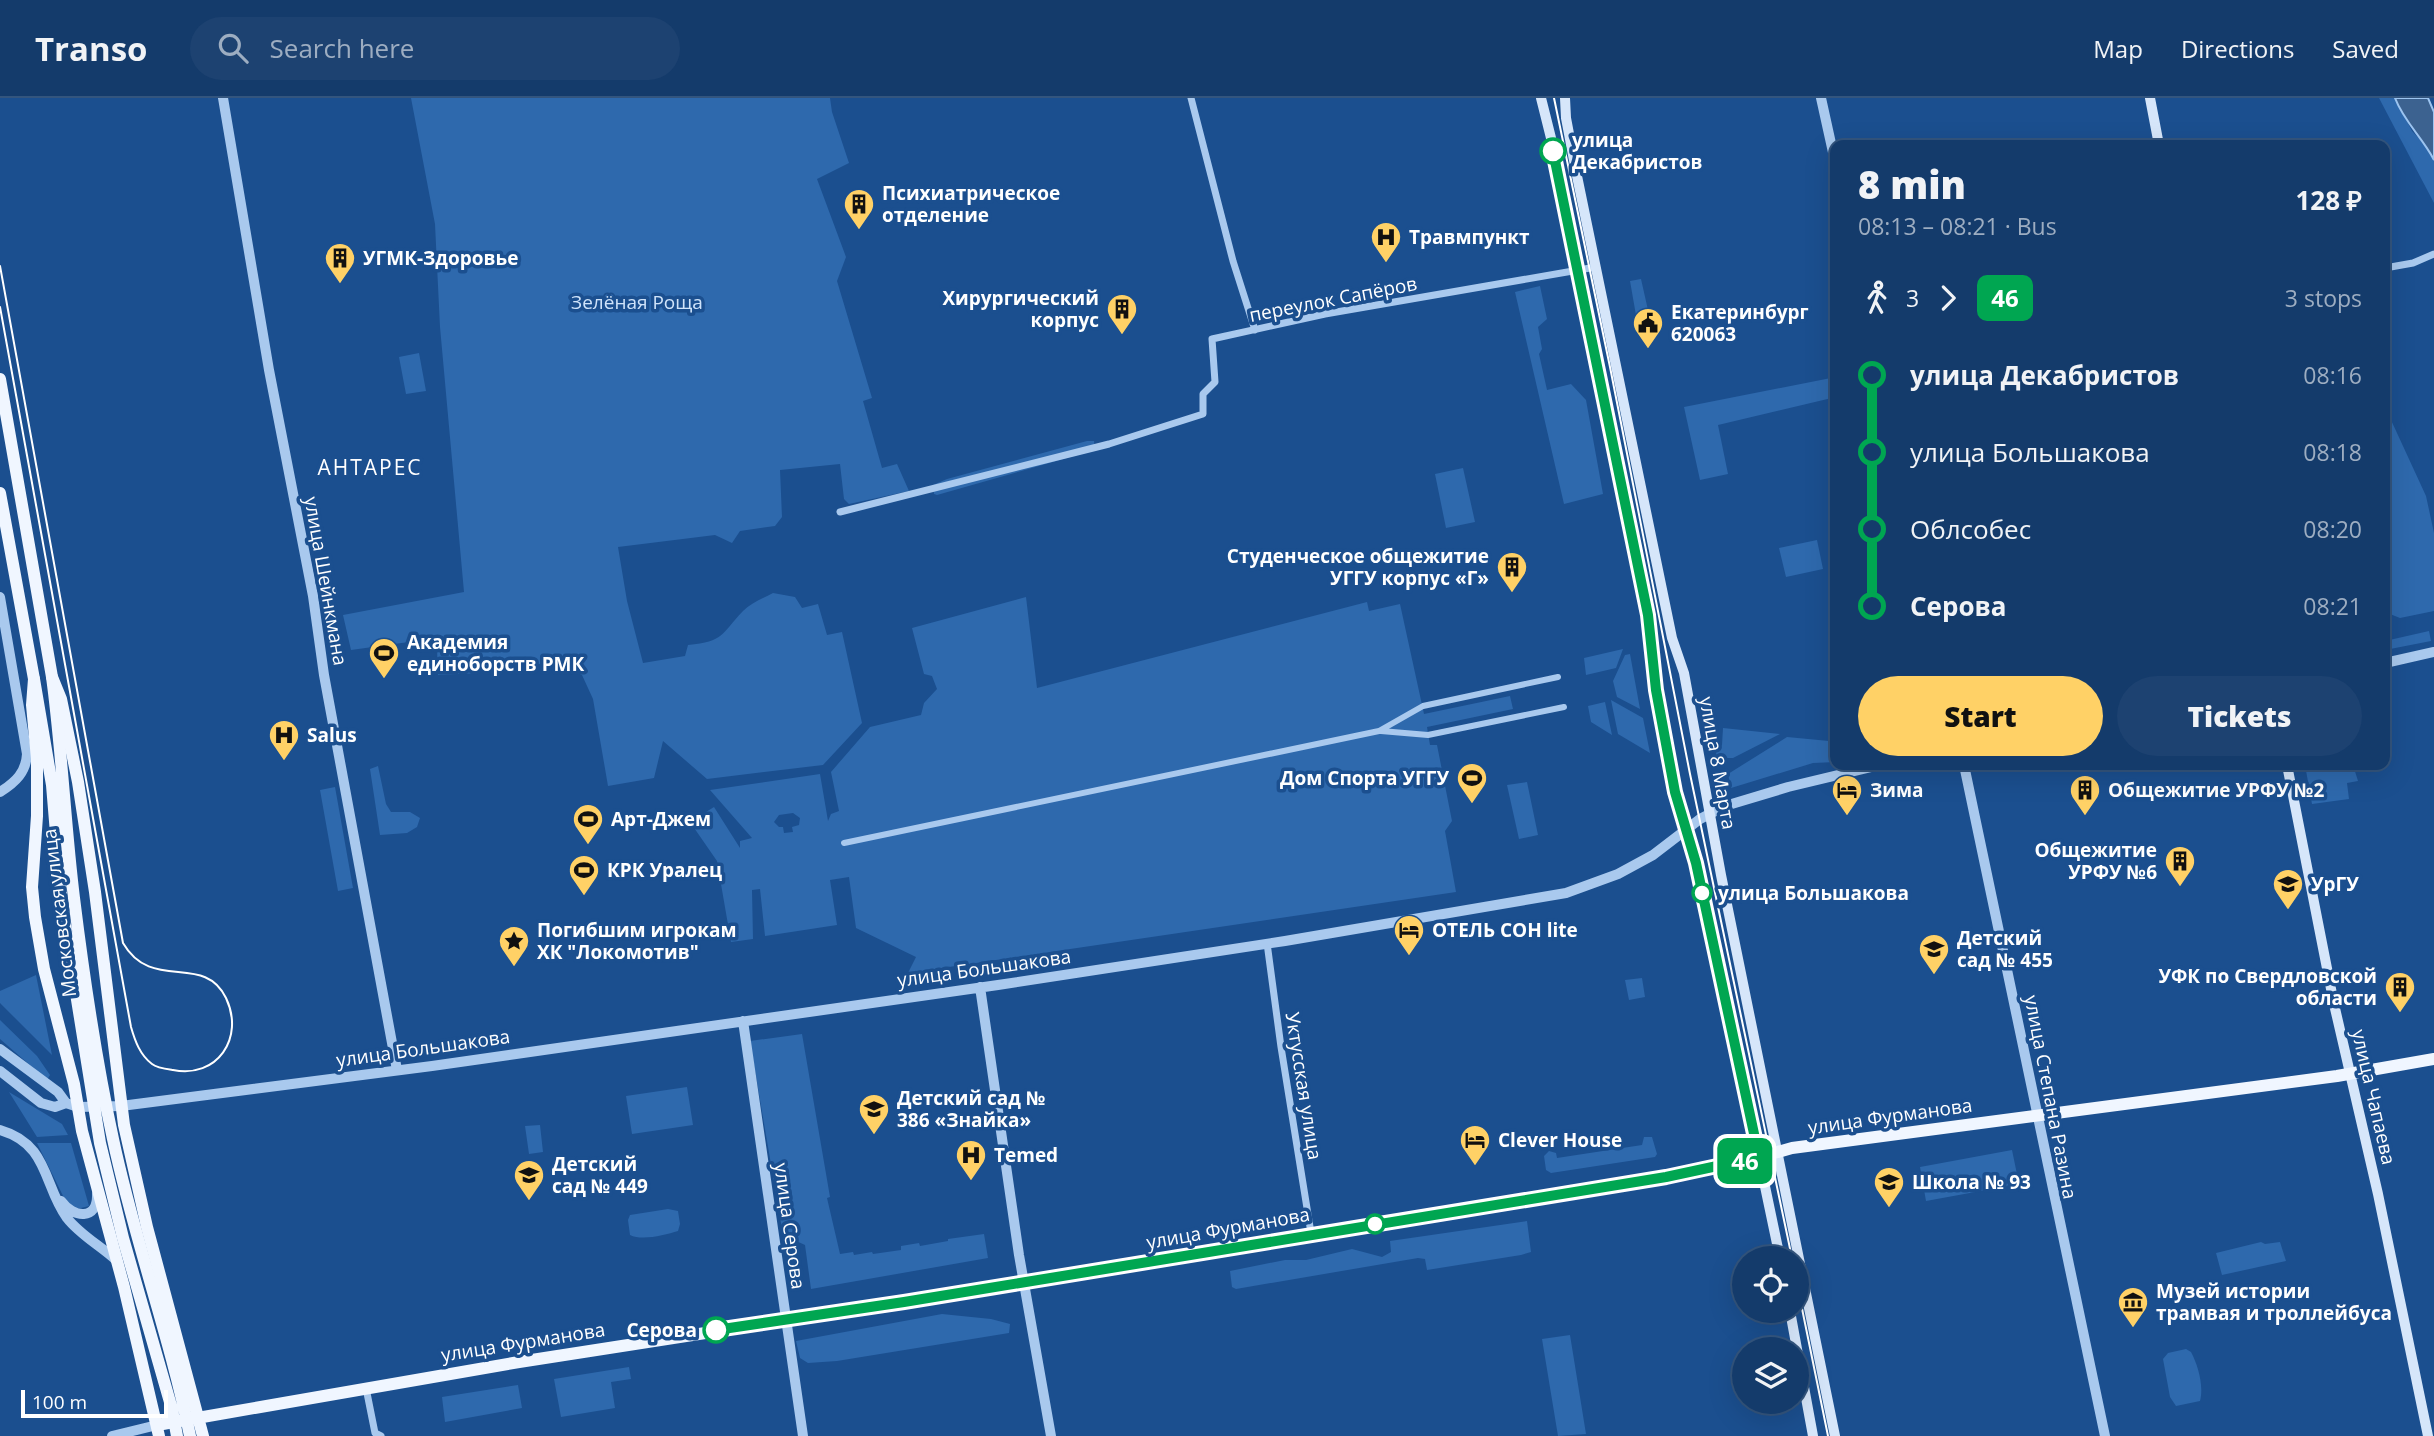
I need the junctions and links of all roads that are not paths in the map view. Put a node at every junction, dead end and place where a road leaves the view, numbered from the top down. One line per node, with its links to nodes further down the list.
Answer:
1 (223, 98): 37 (street, улица Шейнкмана)
2 (1191, 98): 13 (street)
3 (1541, 98): 12 (main road)
4 (1565, 98): 10 (main road, улица 8 Марта)
5 (1821, 98): 7 (street)
6 (2150, 98): 8 (main road)
7 (1830, 140)
8 (2159, 140)
9 (2434, 254): 11 (street)
10 (1596, 267): 12 (street, переулок Сапёров); 29 (main road, улица 8 Марта)
11 (2390, 267)
12 (1578, 270): 13 (street, переулок Сапёров); 30 (main road)
13 (1255, 330): 16 (street, переулок Сапёров)
14 (0, 379): 20 (main road, Московская улица)
15 (0, 493): 22 (main road, Московская улица)
16 (841, 512)
17 (0, 597): 28 (street)
18 (2434, 652): 19 (street)
19 (2390, 662)
20 (52, 677): 41 (main road, Московская улица, bridge); 59 (main road, Московская улица, bridge)
21 (1558, 677): 24 (street)
22 (34, 679): 40 (main road, Московская улица, bridge); 58 (main road, Московская улица, bridge)
23 (1564, 707): 24 (street)
24 (1379, 731): 31 (street)
25 (1860, 770): 29 (street, улица Большакова)
26 (1965, 770): 42 (street, улица Степана Разина)
27 (2288, 770): 39 (main road, улица Чапаева)
28 (0, 792)
29 (1710, 814): 30 (street, улица Большакова); 44 (main road, улица 8 Марта)
30 (1686, 829): 32 (street, улица Большакова); 45 (main road)
31 (844, 843)
32 (1267, 943): 33 (street, улица Большакова); 48 (street, Уктусская улица)
33 (980, 987): 34 (street, улица Большакова); 51 (street)
34 (743, 1021): 37 (street, улица Большакова); 52 (street, улица Серова)
35 (0, 1049): 40 (street)
36 (2434, 1059): 39 (main road, улица Фурманова)
37 (397, 1070): 41 (street, улица Большакова)
38 (0, 1071): 40 (street, улица Большакова)
39 (2350, 1073): 42 (main road, улица Фурманова); 67 (main road, улица Чапаева)
40 (72, 1105): 41 (street, улица Большакова); 46 (main road, Московская улица)
41 (121, 1106): 55 (main road, Московская улица)
42 (2038, 1115): 44 (main road, улица Фурманова); 66 (street, улица Степана Разина)
43 (0, 1130): 47 (street)
44 (1778, 1152): 45 (main road, улица Фурманова); 65 (main road, улица 8 Марта)
45 (1759, 1157): 48 (main road, улица Фурманова); 49 (main road)
46 (96, 1187): 47 (street); 50 (main road, Московская улица)
47 (55, 1192): 50 (street)
48 (1311, 1233): 51 (main road, улица Фурманова)
49 (1778, 1246)
50 (117, 1261): 56 (main road, Московская улица)
51 (1025, 1281): 52 (main road, улица Фурманова); 63 (street)
52 (786, 1320): 54 (main road, улица Фурманова); 62 (street, улица Серова)
53 (1792, 1323): 64 (main road)
54 (366, 1387): 55 (main road, улица Фурманова); 61 (street)
55 (199, 1416): 56 (main road, улица Фурманова); 60 (main road, Московская улица)
56 (158, 1431): 57 (street, улица Фурманова)
57 (112, 1436)
58 (177, 1436)
59 (191, 1436)
60 (203, 1436)
61 (381, 1436)
62 (803, 1436)
63 (1051, 1436)
64 (1813, 1436)
65 (1835, 1436)
66 (2105, 1436)
67 (2428, 1436)

